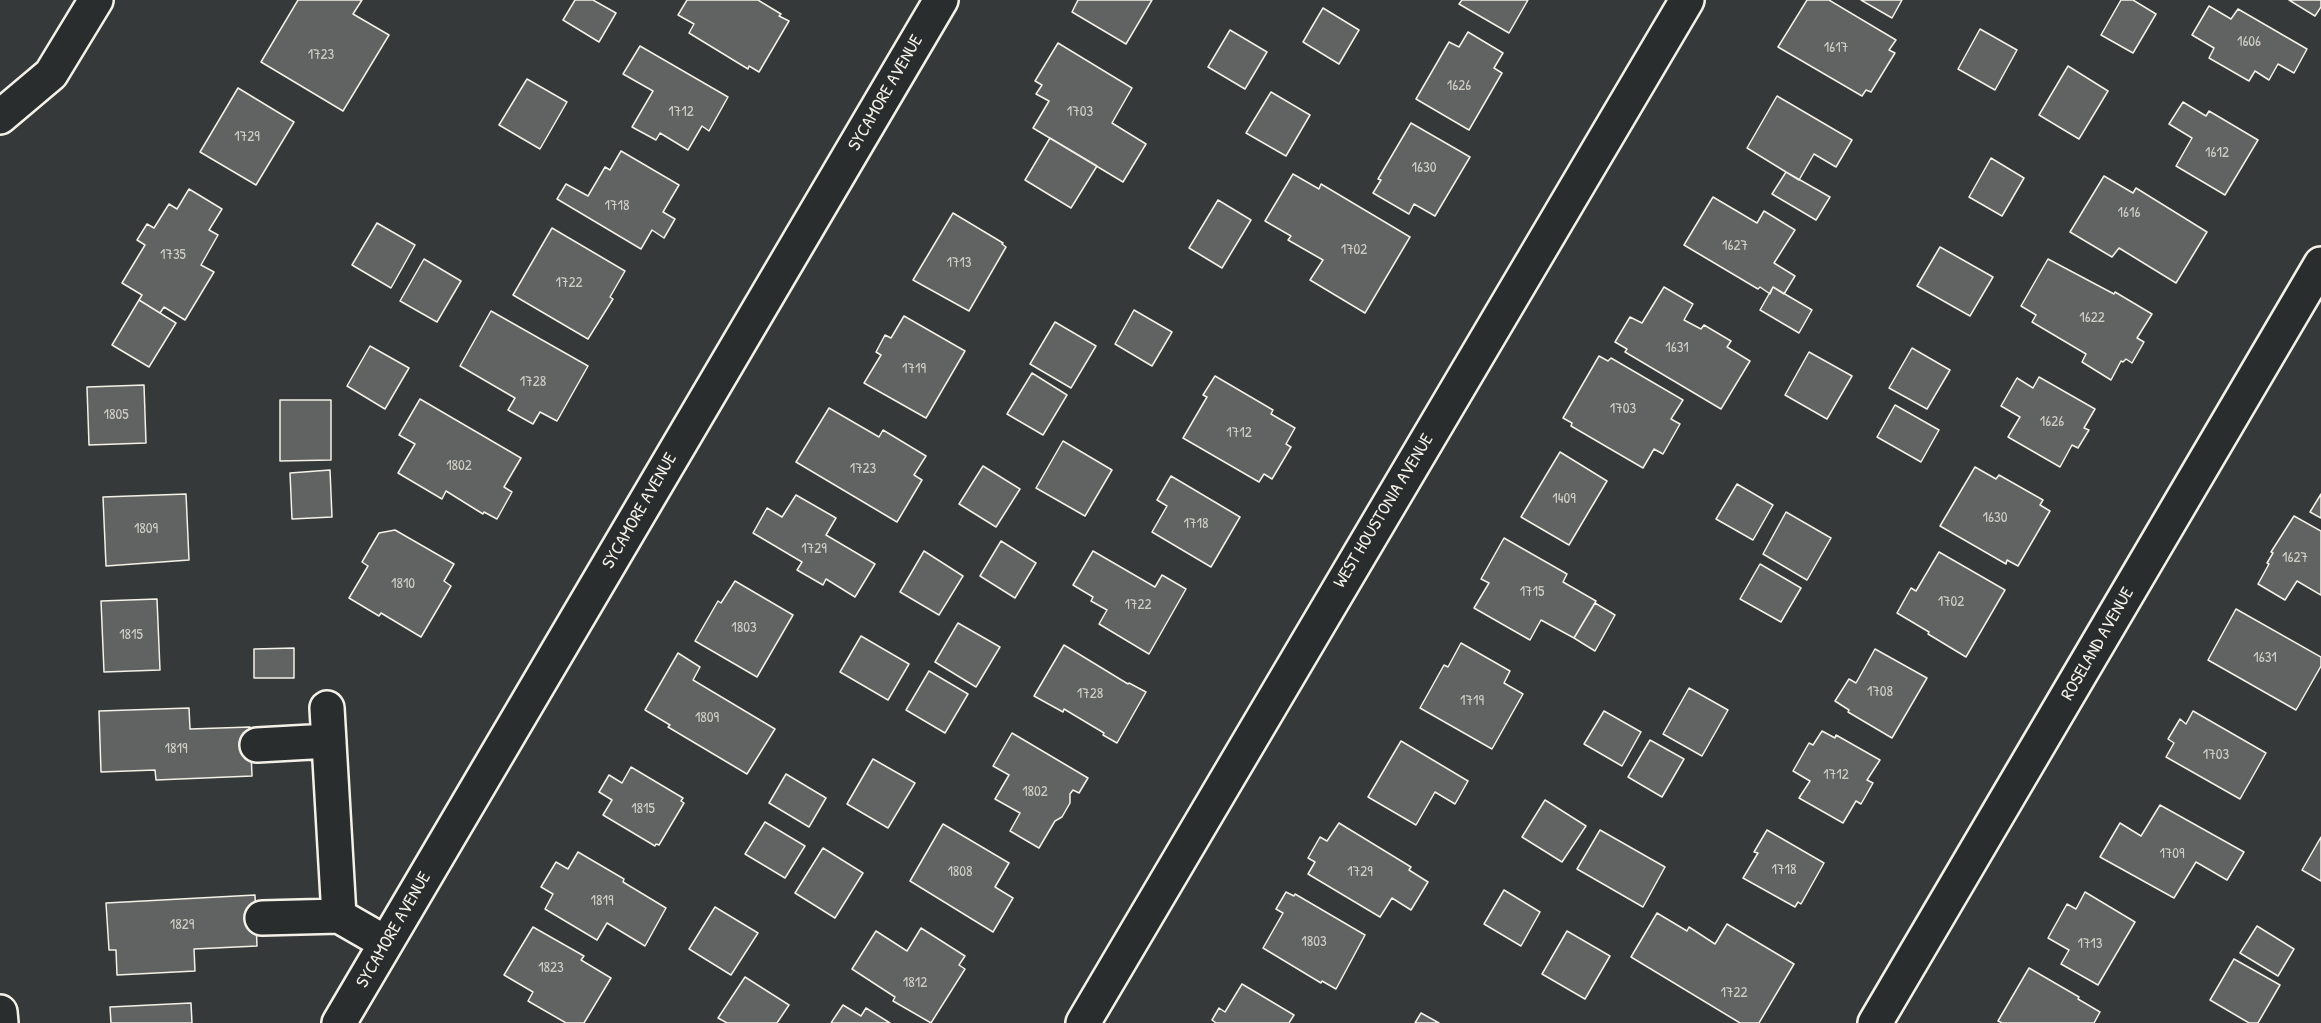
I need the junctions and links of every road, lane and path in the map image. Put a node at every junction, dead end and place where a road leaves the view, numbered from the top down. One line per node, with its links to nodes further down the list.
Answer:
1 (96, 0): 4 (street)
2 (941, 0): 11 (street, SYCAMORE AVENUE)
3 (1687, 0): 15 (street, WEST HOUSTONIA AVENUE)
4 (0, 117)
5 (2321, 264): 16 (street, ROSELAND AVENUE)
6 (327, 708): 7 (street)
7 (329, 741): 8 (street); 9 (street)
8 (257, 745)
9 (339, 916): 10 (street); 11 (street)
10 (262, 918)
11 (386, 943): 14 (street, SYCAMORE AVENUE)
12 (0, 1012): 13 (street)
13 (1, 1023)
14 (339, 1023)
15 (1083, 1023)
16 (1875, 1023)

